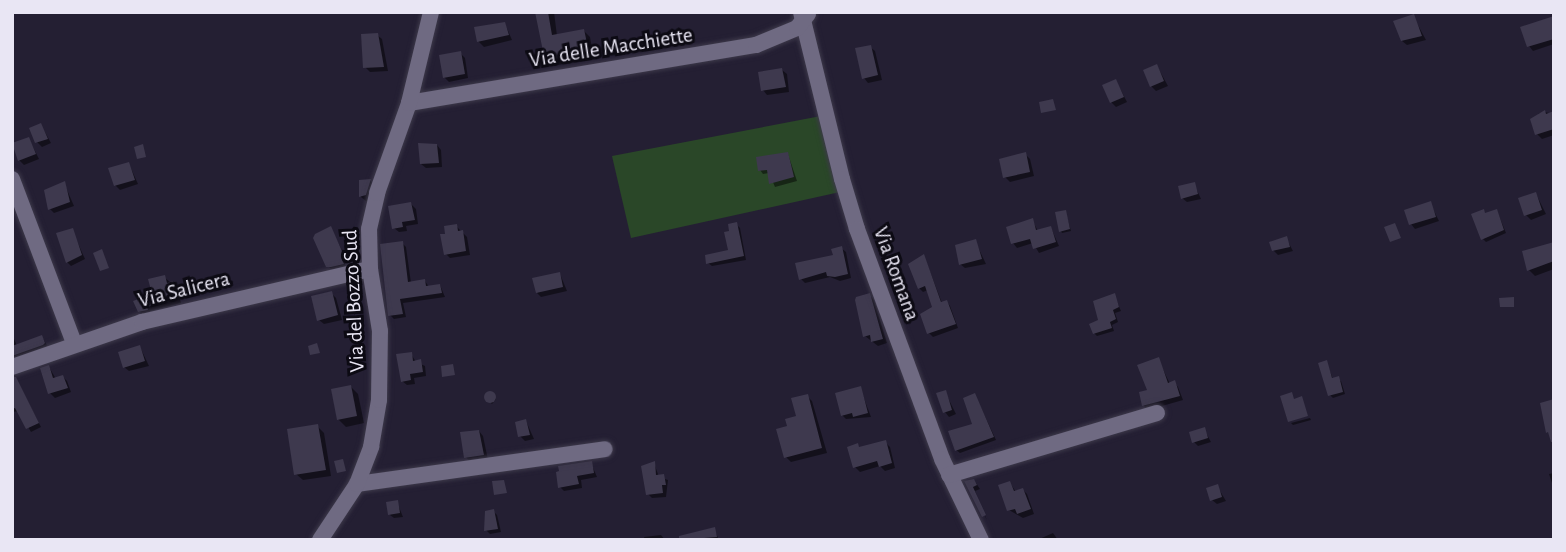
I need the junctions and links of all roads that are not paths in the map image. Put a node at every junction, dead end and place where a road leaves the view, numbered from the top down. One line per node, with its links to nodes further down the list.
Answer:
1 (431, 12): 3 (street, Via del Bozzo Sud)
2 (805, 15): 3 (street, Via delle Macchiette); 10 (street, Via Romana)
3 (410, 103): 5 (street, Via del Bozzo Sud)
4 (12, 179): 6 (street)
5 (370, 269): 6 (street, Via Salicera); 11 (street, Via del Bozzo Sud)
6 (74, 343): 7 (street, Via Salicera)
7 (12, 367)
8 (1157, 413): 10 (street)
9 (605, 449): 11 (street)
10 (949, 475): 13 (street, Via Romana)
11 (357, 484): 12 (street, Via del Bozzo Sud)
12 (320, 540)
13 (981, 540)

